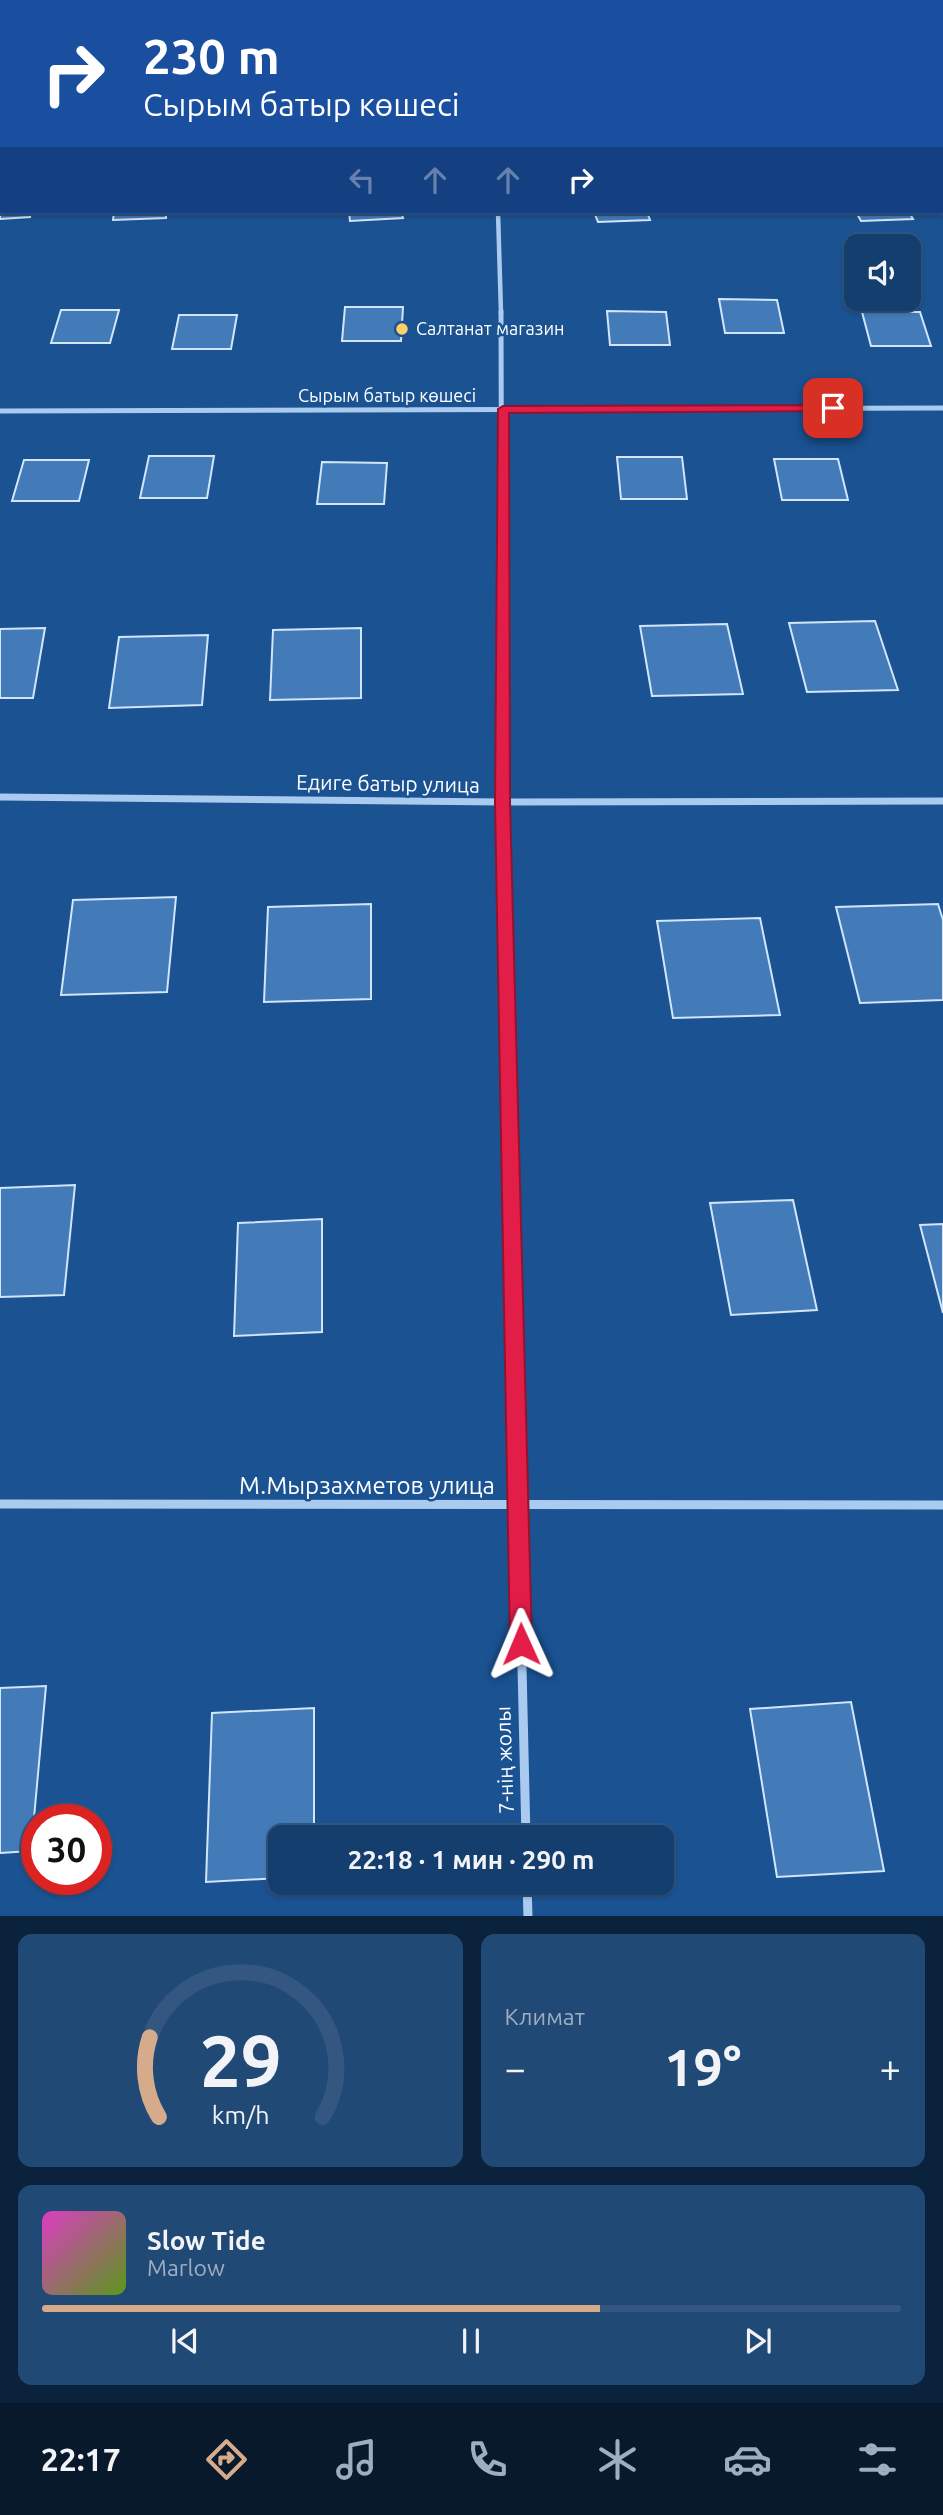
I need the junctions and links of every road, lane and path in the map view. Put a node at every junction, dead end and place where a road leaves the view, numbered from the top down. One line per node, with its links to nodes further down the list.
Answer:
1 (498, 214): 3 (street, 7-нің жолы)
2 (943, 408): 3 (street, Сырым батыр көшесі)
3 (503, 409): 4 (street, Сырым батыр көшесі); 7 (street, 7-нің жолы)
4 (0, 411)
5 (0, 797): 7 (street, Едиге батыр улица)
6 (943, 801): 7 (street, Едиге батыр улица)
7 (502, 802): 10 (street, 7-нің жолы)
8 (0, 1504): 10 (street, М.Мырзахметов улица)
9 (943, 1505): 10 (street, М.Мырзахметов улица)
10 (517, 1506): 11 (street, 7-нің жолы)
11 (526, 1825)
12 (527, 1895): 13 (street)
13 (528, 1916)

